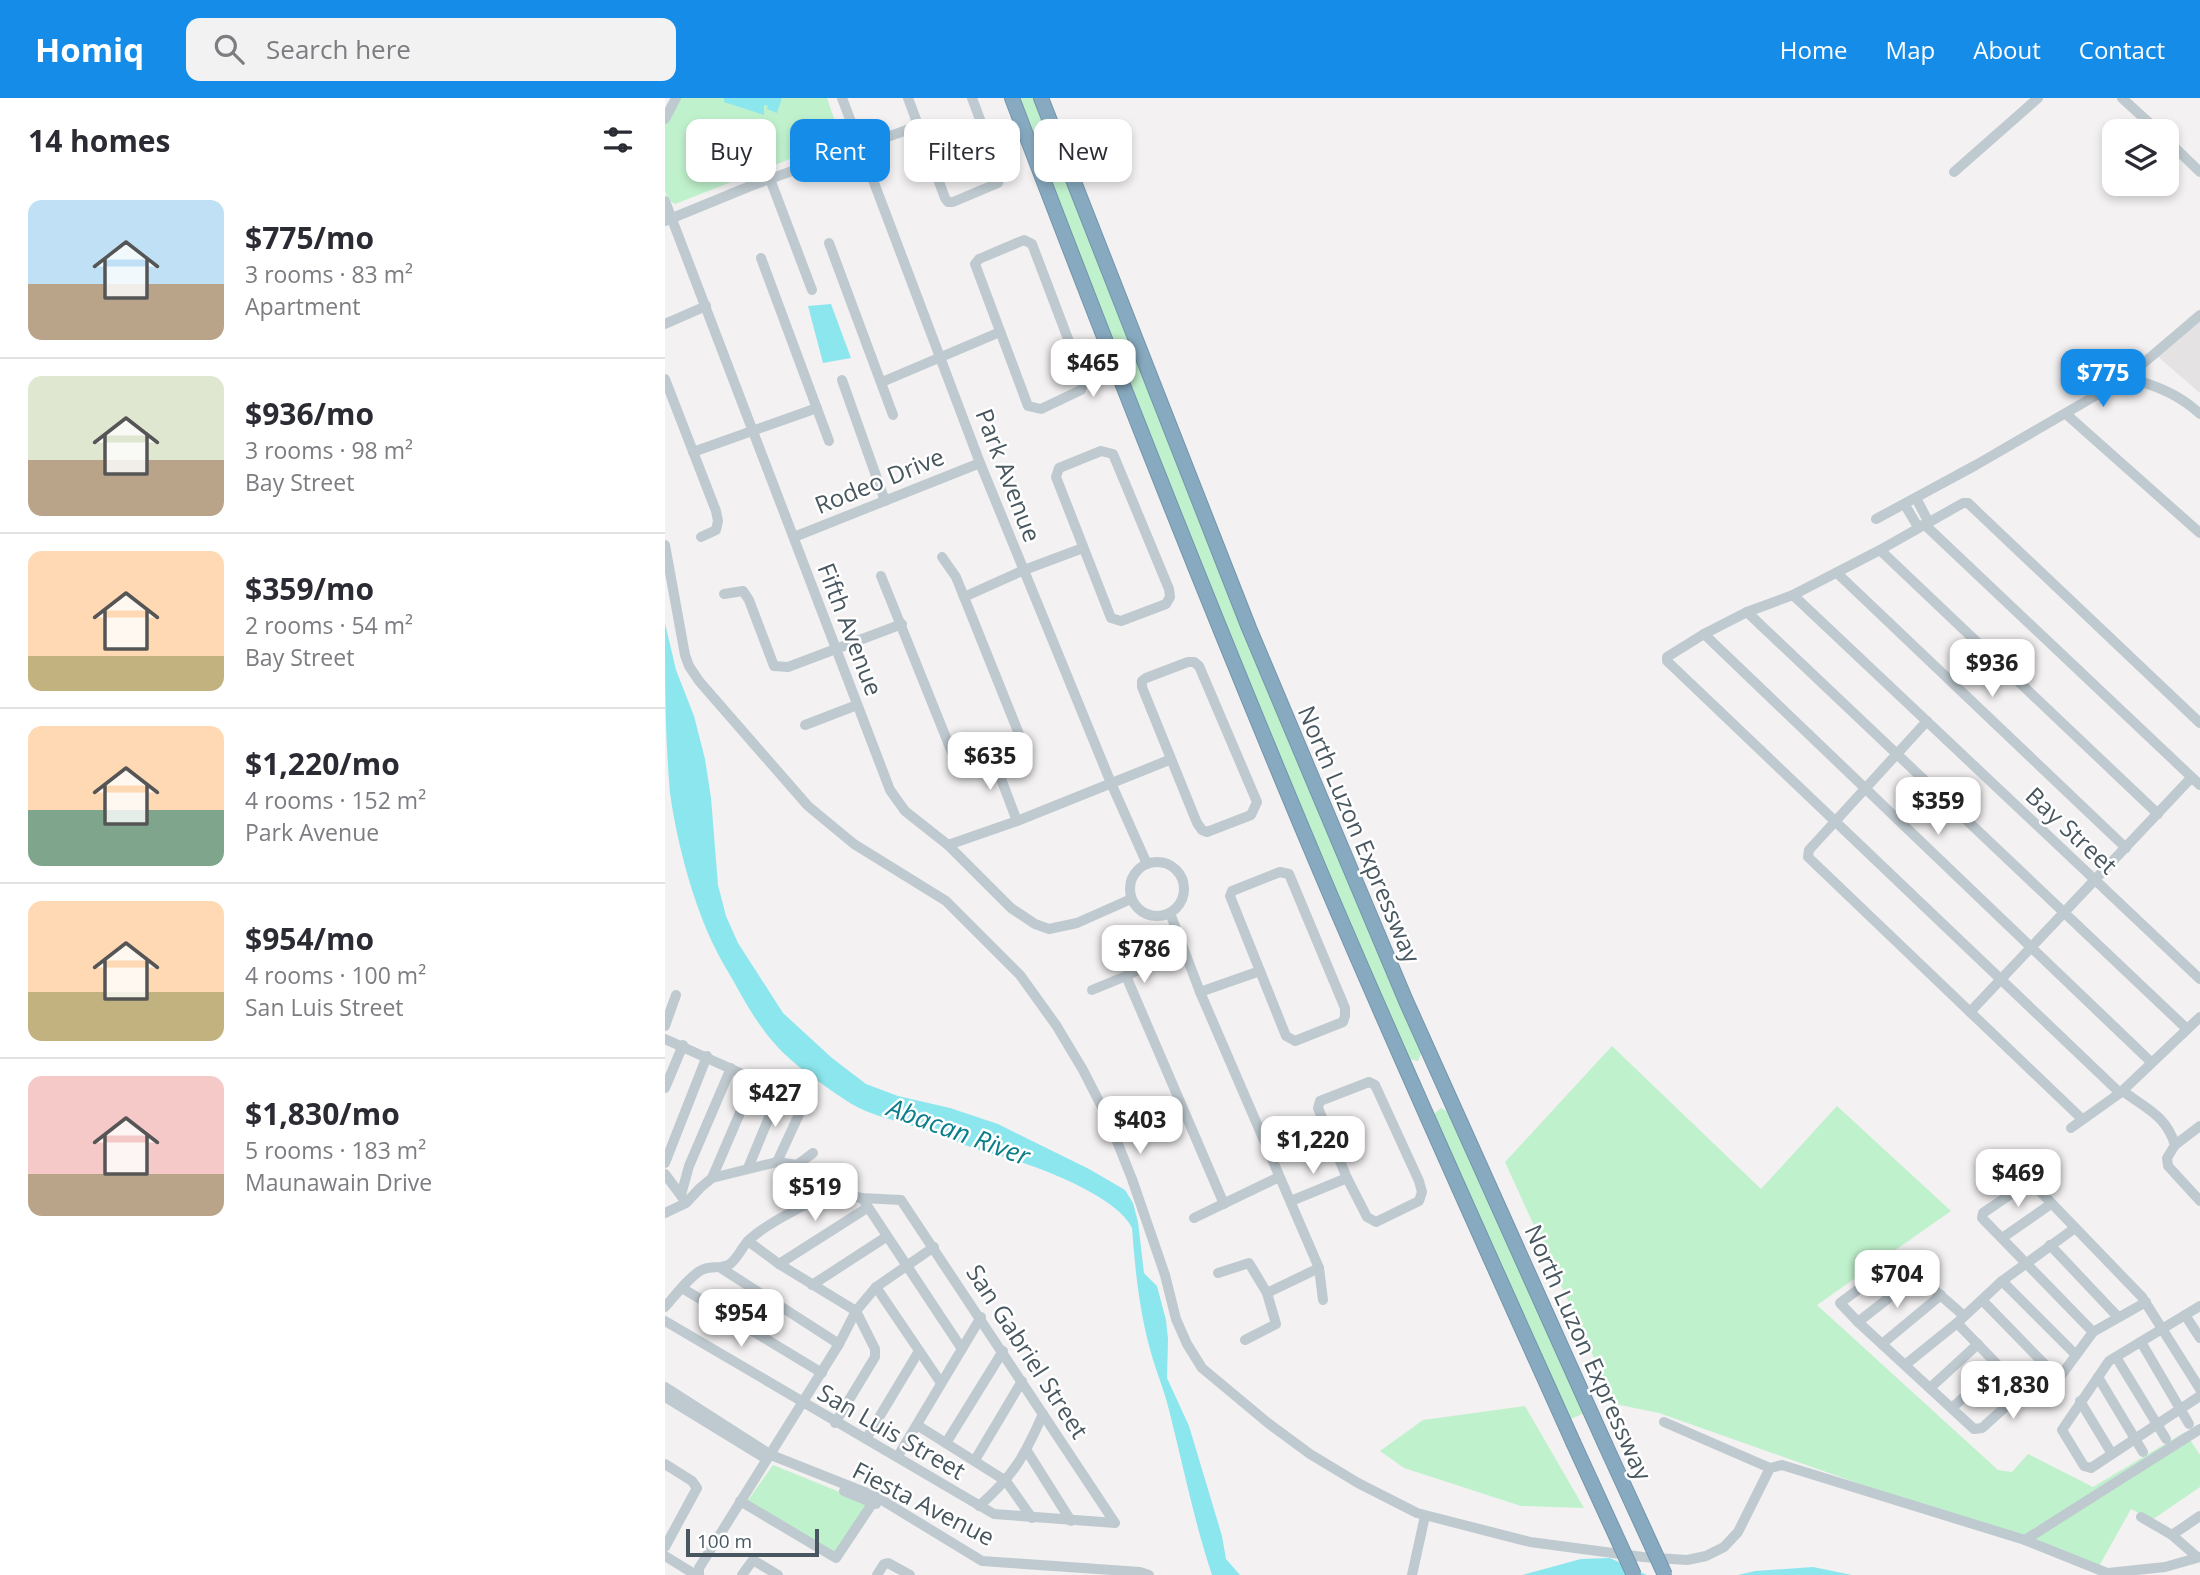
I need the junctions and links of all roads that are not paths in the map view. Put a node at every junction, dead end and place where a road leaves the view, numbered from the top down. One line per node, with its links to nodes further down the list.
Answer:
1 (676, 98): 9 (street)
2 (842, 98): 10 (street, Park Avenue)
3 (908, 98): 11 (street)
4 (972, 98): 12 (street)
5 (1011, 98): 236 (highway, North Luzon Expressway, bridge)
6 (1041, 98): 237 (highway, North Luzon Expressway, bridge)
7 (2038, 98): 15 (street)
8 (2122, 98): 13 (street)
9 (665, 119)
10 (850, 119)
11 (916, 119)
12 (980, 119)
13 (2145, 119)
14 (2179, 152): 16 (street)
15 (1954, 172)
16 (2200, 172)
17 (763, 182): 23 (street)
18 (771, 182): 26 (street)
19 (873, 182): 31 (street, Park Avenue)
20 (940, 182): 21 (street)
21 (998, 182)
22 (665, 201): 23 (street, Fifth Avenue)
23 (668, 220): 27 (street, Fifth Avenue)
24 (829, 243): 35 (street)
25 (761, 258): 36 (street)
26 (812, 290)
27 (706, 306): 29 (street); 40 (street, Fifth Avenue)
28 (2200, 315): 32 (street)
29 (665, 324)
30 (1000, 332): 30 (street); 31 (street)
31 (941, 357): 35 (street); 43 (street, Park Avenue)
32 (2126, 378): 37 (street); 38 (street)
33 (665, 379): 42 (street)
34 (842, 380): 45 (street)
35 (882, 382): 39 (street)
36 (817, 408): 40 (street); 41 (street)
37 (2066, 414): 44 (street); 49 (street)
38 (2200, 414)
39 (893, 415)
40 (753, 432): 42 (street); 51 (street, Fifth Avenue)
41 (829, 441)
42 (693, 452): 50 (street)
43 (981, 463): 45 (street, Rodeo Drive); 56 (street, Park Avenue)
44 (1916, 498): 46 (street); 48 (street)
45 (885, 501): 51 (street, Rodeo Drive)
46 (1905, 505): 47 (street); 48 (street)
47 (1876, 519)
48 (1923, 524): 54 (street); 68 (street); 75 (street)
49 (2200, 533)
50 (701, 537)
51 (794, 537): 65 (street, Fifth Avenue)
52 (665, 545): 215 (street)
53 (1083, 548): 53 (street); 56 (street)
54 (1880, 550): 57 (street); 79 (street)
55 (942, 557): 61 (street)
56 (1024, 570): 61 (street); 76 (street, Park Avenue)
57 (1837, 573): 60 (street); 83 (street)
58 (881, 576): 63 (street)
59 (724, 594): 65 (street)
60 (1793, 595): 62 (street); 67 (street, Bay Street)
61 (964, 597): 70 (street)
62 (1747, 612): 64 (street); 72 (street)
63 (902, 624): 65 (street); 73 (street)
64 (1704, 634): 78 (street); 81 (street)
65 (837, 649): 66 (street, Fifth Avenue)
66 (857, 705): 69 (street); 82 (street, Fifth Avenue)
67 (1927, 721): 72 (street); 85 (street, Bay Street)
68 (2200, 723)
69 (805, 725)
70 (1023, 744)
71 (983, 751): 80 (street)
72 (1897, 754): 78 (street); 87 (street)
73 (955, 760)
74 (1169, 760): 74 (street); 76 (street)
75 (2191, 778): 77 (street); 79 (street)
76 (1111, 783): 80 (street); 84 (street, Park Avenue)
77 (2200, 785)
78 (1865, 788): 81 (street); 89 (street)
79 (2158, 814): 83 (street)
80 (1017, 821): 82 (street)
81 (1835, 821): 94 (street); 98 (street)
82 (947, 845): 86 (street, Fifth Avenue)
83 (2126, 848): 85 (street)
84 (1147, 864): 86 (street); 88 (street)
85 (2095, 880): 87 (street); 93 (street, Bay Street)
86 (1131, 899): 88 (street)
87 (2064, 913): 89 (street); 101 (street)
88 (1170, 914): 90 (street)
89 (2031, 948): 94 (street); 105 (street)
90 (1182, 949): 92 (street); 96 (street)
91 (1260, 971): 91 (street); 96 (street)
92 (1126, 976): 95 (street); 127 (street)
93 (2200, 979)
94 (2000, 980): 98 (street); 109 (street)
95 (1092, 990)
96 (1200, 992): 120 (street)
97 (676, 995): 100 (street)
98 (1971, 1012): 111 (street)
99 (2200, 1017): 101 (street)
100 (665, 1026)
101 (2187, 1029): 105 (street)
102 (665, 1039): 103 (street)
103 (683, 1045): 104 (street); 108 (street)
104 (707, 1056): 106 (street); 117 (street)
105 (2151, 1062): 109 (street)
106 (731, 1068): 107 (street); 123 (street)
107 (755, 1078): 118 (street); 121 (street)
108 (665, 1088)
109 (2122, 1092): 111 (street); 114 (street)
110 (801, 1110): 116 (street)
111 (2083, 1119): 113 (street)
112 (2200, 1126): 114 (street)
113 (2071, 1128)
114 (2175, 1145): 125 (street)
115 (813, 1153): 116 (street)
116 (777, 1162): 118 (street)
117 (665, 1163)
118 (748, 1168): 121 (street)
119 (665, 1174): 123 (street)
120 (1279, 1177): 124 (street); 127 (street)
121 (712, 1178): 123 (street)
122 (1347, 1178): 122 (street); 124 (street)
123 (683, 1199): 129 (street)
124 (1291, 1201): 141 (street)
125 (2200, 1201)
126 (865, 1203): 132 (street); 134 (street); 136 (street, San Gabriel Street); 138 (street)
127 (1224, 1204): 130 (street)
128 (2051, 1204): 131 (street); 133 (street); 133 (street)
129 (665, 1213)
130 (1195, 1218)
131 (2075, 1228): 135 (street); 152 (street)
132 (886, 1237): 139 (street); 145 (street)
133 (2002, 1238): 137 (street)
134 (748, 1241): 138 (street); 140 (street)
135 (2050, 1245): 137 (street); 158 (street)
136 (935, 1247): 139 (street); 157 (street, San Gabriel Street)
137 (2026, 1262): 144 (street); 163 (street)
138 (779, 1264): 145 (street)
139 (907, 1266): 146 (street); 170 (street)
140 (721, 1268): 147 (street); 167 (street)
141 (1319, 1268): 148 (street); 150 (street)
142 (1218, 1273): 148 (street)
143 (1918, 1275): 149 (street); 161 (street); 161 (street)
144 (2002, 1281): 151 (street); 173 (street)
145 (812, 1285): 155 (street)
146 (876, 1287): 155 (street); 171 (street)
147 (682, 1288): 154 (street); 177 (street)
148 (1267, 1293): 165 (street)
149 (1941, 1295): 159 (street); 168 (street)
150 (1323, 1300)
151 (1982, 1300): 159 (street); 179 (street)
152 (2145, 1302): 158 (street); 162 (street)
153 (2200, 1306): 156 (street)
154 (665, 1307)
155 (856, 1311): 167 (street); 194 (street)
156 (2185, 1315): 162 (street); 164 (street)
157 (981, 1317): 170 (street); 172 (street, San Gabriel Street)
158 (2117, 1317): 163 (street)
159 (1960, 1319): 169 (street); 175 (street)
160 (665, 1321): 189 (street, San Luis Street)
161 (1857, 1322): 168 (street)
162 (2162, 1328): 166 (street); 184 (street)
163 (2093, 1332): 173 (street)
164 (2200, 1338)
165 (1245, 1340)
166 (2141, 1342): 174 (street); 191 (street)
167 (839, 1344): 177 (street)
168 (1882, 1344): 175 (street)
169 (1977, 1344): 176 (street); 183 (street)
170 (961, 1349): 181 (street)
171 (919, 1351): 181 (street); 199 (street)
172 (1003, 1351): 180 (street, San Gabriel Street); 202 (street)
173 (2076, 1355): 179 (street)
174 (2116, 1357): 178 (street); 195 (street)
175 (1905, 1365): 183 (street)
176 (1998, 1366): 185 (street); 190 (street)
177 (821, 1373): 189 (street)
178 (2098, 1377): 188 (street); 200 (street)
179 (2059, 1379): 185 (street)
180 (1022, 1381): 192 (street, San Gabriel Street); 208 (street)
181 (941, 1383): 197 (street)
182 (665, 1387): 207 (street, Fiesta Avenue)
183 (1930, 1388): 190 (street)
184 (2200, 1390)
185 (2023, 1391): 190 (street)
186 (665, 1396): 207 (street, Fiesta Avenue)
187 (2200, 1396): 191 (street)
188 (2080, 1401): 205 (street); 205 (street)
189 (802, 1402): 194 (street, San Luis Street); 207 (street)
190 (1952, 1408)
191 (2180, 1409): 195 (street); 196 (street)
192 (1044, 1414): 203 (street); 220 (street, San Gabriel Street)
193 (1664, 1422): 210 (street)
194 (835, 1423): 199 (street, San Luis Street)
195 (2157, 1424): 200 (street); 201 (street)
196 (2189, 1424)
197 (917, 1425): 202 (street); 206 (street)
198 (2200, 1429): 222 (street)
199 (866, 1439): 206 (street, San Luis Street)
200 (2135, 1439): 204 (street); 205 (street)
201 (2166, 1439)
202 (946, 1443): 208 (street)
203 (1027, 1451): 211 (street); 219 (street)
204 (2143, 1452)
205 (2112, 1454)
206 (898, 1456): 214 (street, San Luis Street)
207 (769, 1457): 212 (street, Fiesta Avenue); 213 (street)
208 (975, 1460): 211 (street)
209 (665, 1464): 223 (street)
210 (1770, 1468): 215 (street); 222 (street)
211 (1006, 1481): 214 (street); 217 (street)
212 (875, 1499): 213 (street); 226 (street, Fiesta Avenue)
213 (740, 1501): 227 (street)
214 (979, 1506): 217 (street, San Luis Street)
215 (1425, 1516): 235 (street)
216 (2141, 1517): 221 (street)
217 (1032, 1518): 219 (street, San Luis Street)
218 (2199, 1518): 221 (street)
219 (1071, 1521): 220 (street, San Luis Street)
220 (1115, 1523)
221 (2172, 1535): 225 (street)
222 (2025, 1540): 229 (street)
223 (665, 1547)
224 (665, 1556): 227 (street)
225 (2198, 1557): 229 (street)
226 (1065, 1570): 228 (street, Fiesta Avenue); 234 (street, Fiesta Avenue)
227 (695, 1573)
228 (1147, 1574)
229 (2110, 1574)
230 (742, 1575): 231 (street)
231 (778, 1575)
232 (877, 1575): 233 (street)
233 (910, 1575)
234 (1107, 1575)
235 (1412, 1575)
236 (1634, 1575)
237 (1665, 1575)

